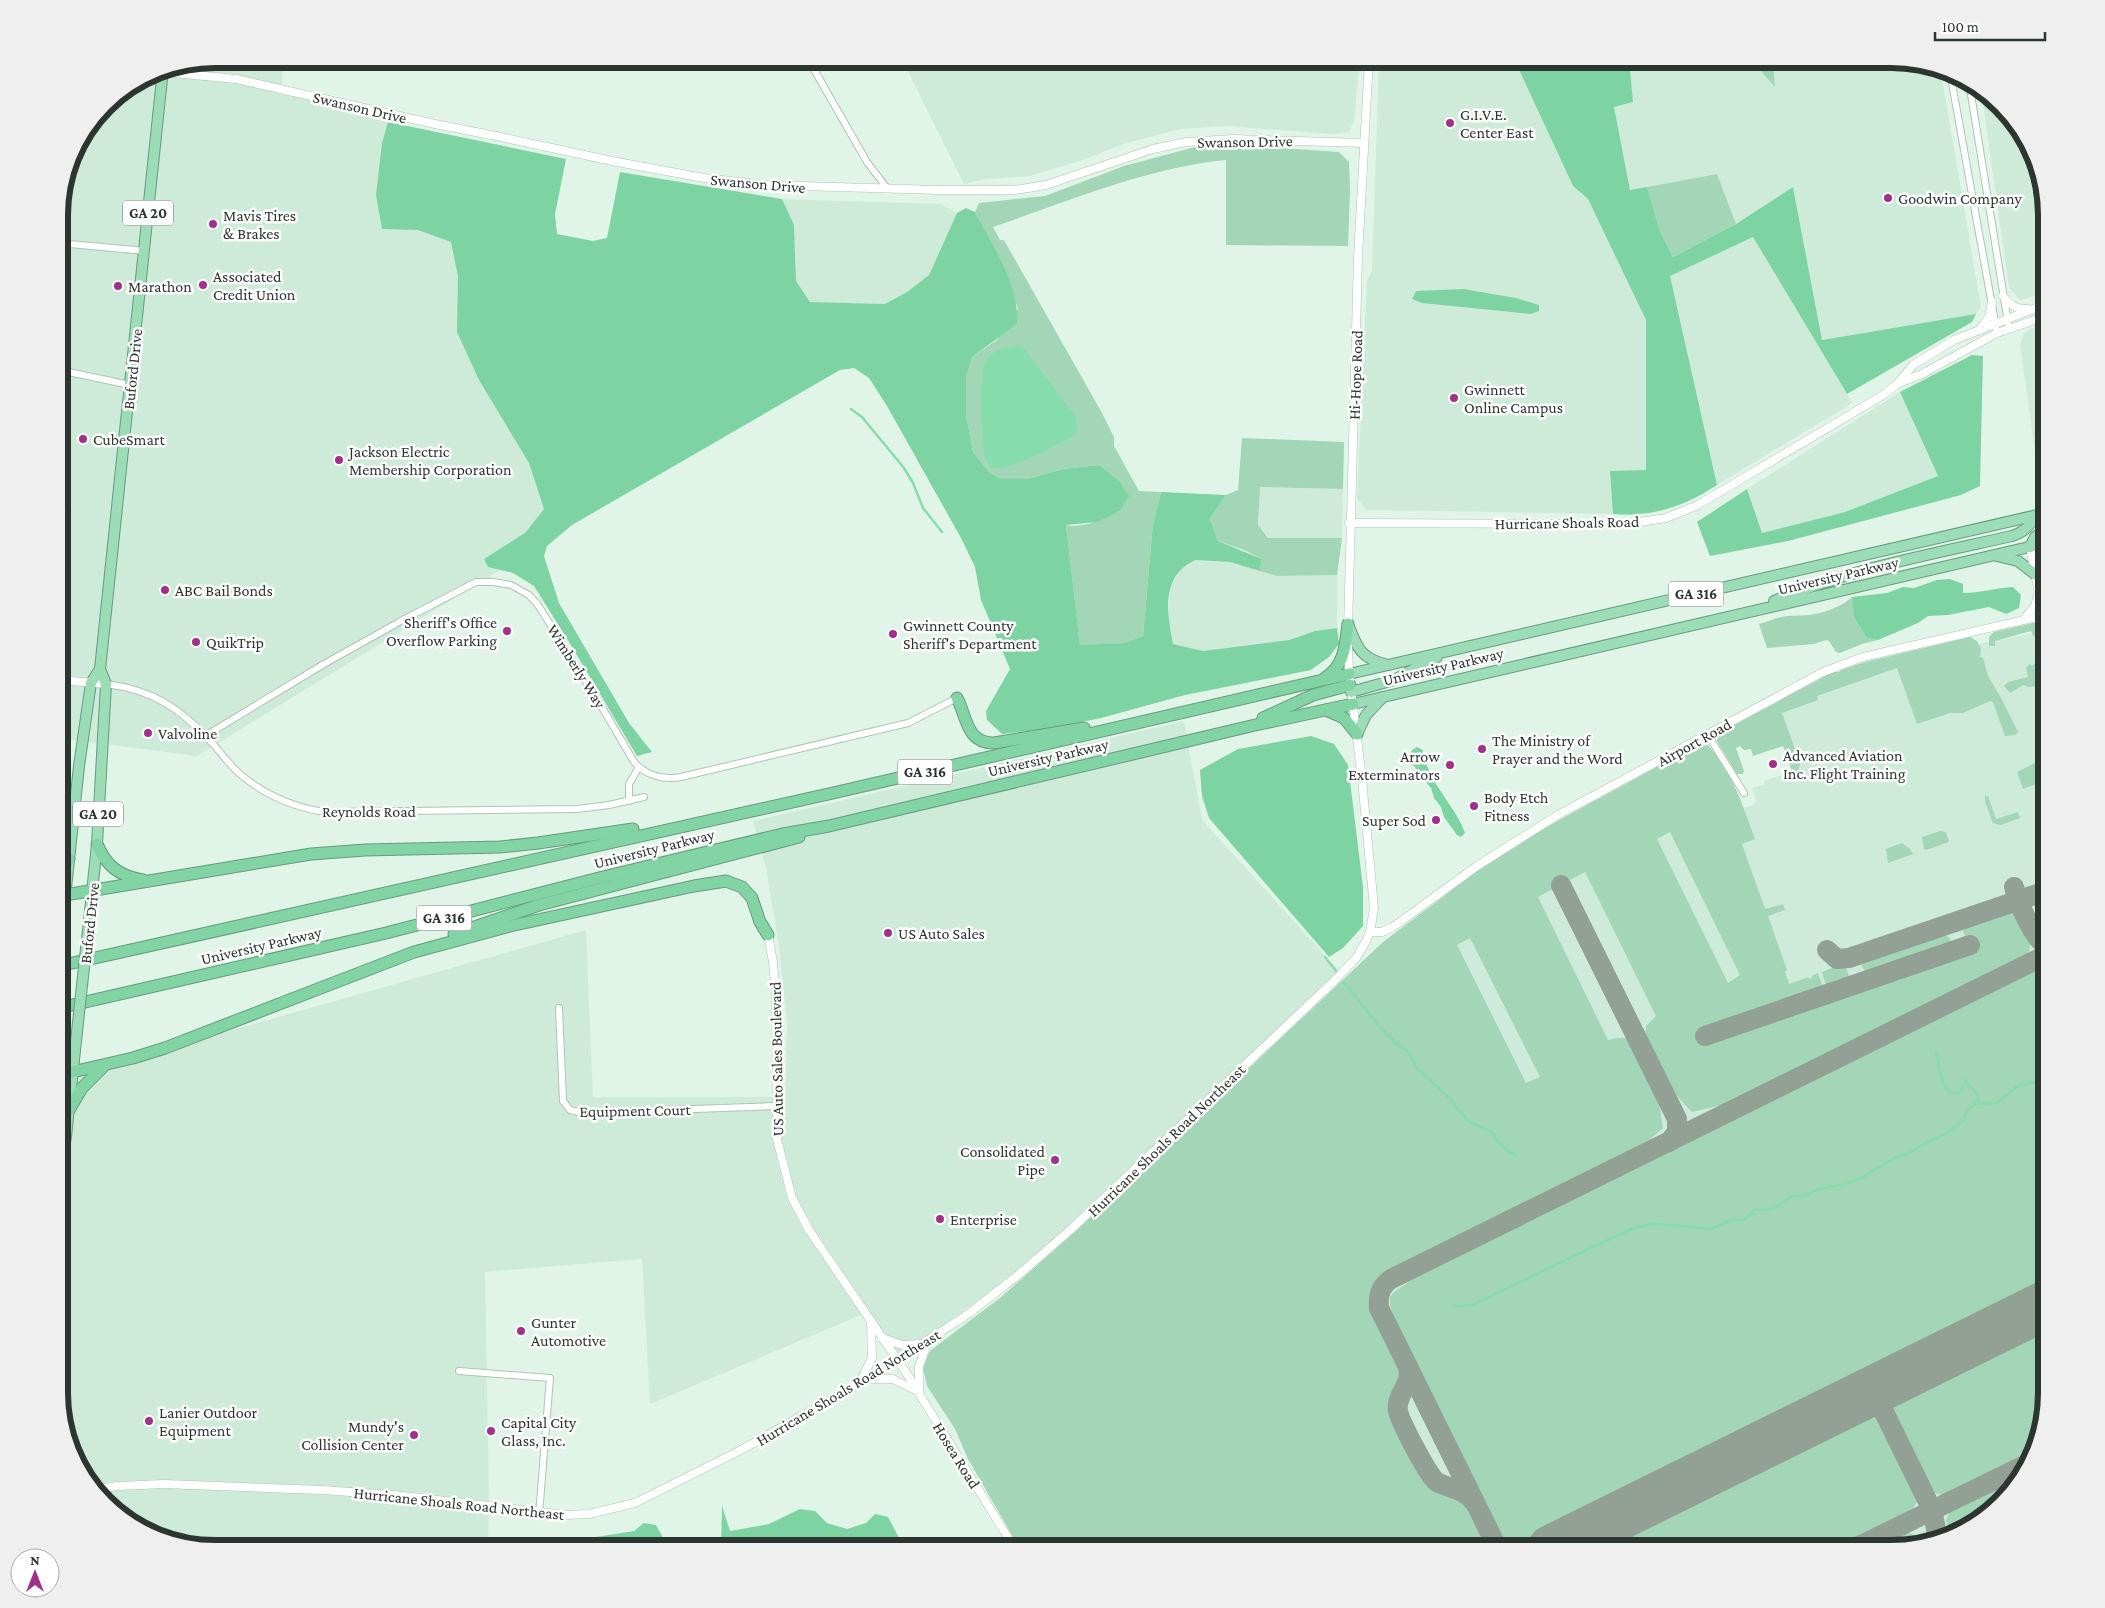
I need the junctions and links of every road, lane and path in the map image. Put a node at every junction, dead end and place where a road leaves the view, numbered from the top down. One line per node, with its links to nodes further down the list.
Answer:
1 (813, 68): 8 (street)
2 (1368, 68): 7 (street, Hi-Hope Road)
3 (177, 72): 8 (street, Swanson Drive)
4 (159, 78): 10 (highway, Buford Drive / GA 20)
5 (1952, 81): 12 (street)
6 (1970, 91): 11 (street)
7 (1364, 143): 8 (street, Swanson Drive); 26 (street, Hi-Hope Road)
8 (887, 188)
9 (68, 244): 10 (street)
10 (144, 252): 23 (highway, Buford Drive / GA 20)
11 (2003, 296): 14 (street); 16 (street)
12 (1992, 302): 17 (street); 19 (street)
13 (2038, 307): 14 (street, Hurricane Shoals Road)
14 (2033, 309): 16 (street, Hurricane Shoals Road)
15 (2038, 319): 18 (street, Hurricane Shoals Road)
16 (2007, 320): 17 (street, Hurricane Shoals Road); 18 (street)
17 (1996, 324): 19 (street, Hurricane Shoals Road); 20 (street)
18 (2009, 329): 20 (street, Hurricane Shoals Road)
19 (1980, 330): 22 (street, Hurricane Shoals Road)
20 (1997, 333): 22 (street, Hurricane Shoals Road)
21 (68, 372): 23 (street)
22 (1897, 384): 26 (street, Hurricane Shoals Road)
23 (130, 385): 40 (highway, Buford Drive / GA 20)
24 (2038, 515): 25 (highway, University Parkway / GA 316)
25 (2035, 516): 34 (highway); 38 (highway, University Parkway / GA 316)
26 (1349, 523): 37 (street, Hi-Hope Road)
27 (2038, 536): 29 (highway)
28 (2038, 545): 29 (highway, University Parkway / GA 316)
29 (2030, 547): 30 (highway, University Parkway / GA 316); 31 (street)
30 (1994, 555): 31 (highway); 34 (highway, University Parkway / GA 316)
31 (2036, 575): 32 (street)
32 (2038, 587)
33 (2038, 597): 36 (street)
34 (1751, 612): 46 (highway, University Parkway / GA 316)
35 (2038, 617): 36 (street, Airport Road)
36 (2024, 620): 53 (street, Airport Road)
37 (1348, 624): 39 (highway); 41 (highway); 45 (street, Hi-Hope Road)
38 (1450, 651): 39 (highway, University Parkway / GA 316); 45 (highway)
39 (1389, 665): 45 (highway, University Parkway / GA 316)
40 (100, 669): 43 (highway, Buford Drive / GA 20); 44 (highway, Buford Drive / GA 20)
41 (1322, 680): 45 (highway, University Parkway / GA 316); 51 (highway, University Parkway / GA 316)
42 (68, 681): 43 (street)
43 (91, 682): 44 (street); 62 (highway, Buford Drive / GA 20)
44 (106, 684): 54 (street, Reynolds Road); 61 (highway, Buford Drive / GA 20)
45 (1350, 684): 48 (street); 50 (highway)
46 (1383, 696): 48 (highway, University Parkway / GA 316); 52 (highway)
47 (958, 698): 51 (highway); 55 (street)
48 (1353, 704): 49 (highway, University Parkway / GA 316); 52 (street)
49 (1325, 710): 50 (highway, University Parkway / GA 316); 52 (highway)
50 (1251, 726): 60 (highway, University Parkway / GA 316)
51 (1121, 727): 59 (highway, University Parkway / GA 316)
52 (1357, 734): 67 (street)
53 (1708, 735): 56 (street); 67 (street, Airport Road)
54 (205, 736): 55 (street, Wimberly Way); 58 (street, Reynolds Road)
55 (639, 767): 58 (street)
56 (1744, 793)
57 (644, 797): 58 (street, Reynolds Road)
58 (629, 800)
59 (728, 814): 64 (highway); 70 (highway, University Parkway / GA 316)
60 (829, 826): 69 (highway); 71 (highway, University Parkway / GA 316)
61 (97, 844): 64 (highway); 65 (highway, Buford Drive / GA 20)
62 (69, 859): 63 (highway, Buford Drive / GA 20)
63 (68, 864)
64 (149, 882): 65 (highway)
65 (92, 891): 66 (highway); 74 (highway, Buford Drive / GA 20, bridge)
66 (68, 895)
67 (1370, 932): 81 (street, Hurricane Shoals Road Northeast)
68 (768, 935): 69 (highway); 76 (street, US Auto Sales Boulevard)
69 (414, 952): 73 (highway)
70 (68, 964)
71 (68, 1006)
72 (560, 1008): 76 (street, Equipment Court)
73 (104, 1065): 74 (highway); 77 (highway)
74 (74, 1072): 75 (highway); 77 (highway, Buford Drive / GA 20)
75 (68, 1073)
76 (775, 1106): 79 (street, US Auto Sales Boulevard)
77 (69, 1110): 78 (highway, Buford Drive / GA 20)
78 (68, 1117)
79 (871, 1322): 80 (street, US Auto Sales Boulevard); 85 (street)
80 (882, 1338): 81 (street); 82 (street, US Auto Sales Boulevard)
81 (927, 1342): 82 (street, Hurricane Shoals Road Northeast); 86 (street)
82 (897, 1361): 84 (street, Hurricane Shoals Road Northeast); 86 (street, Hosea Road)
83 (459, 1371): 88 (street)
84 (868, 1379): 85 (street, Hurricane Shoals Road Northeast); 86 (street)
85 (860, 1383): 88 (street, Hurricane Shoals Road Northeast)
86 (919, 1393): 89 (street, Hosea Road)
87 (103, 1488): 88 (street, Hurricane Shoals Road Northeast)
88 (539, 1514)
89 (1009, 1540)

